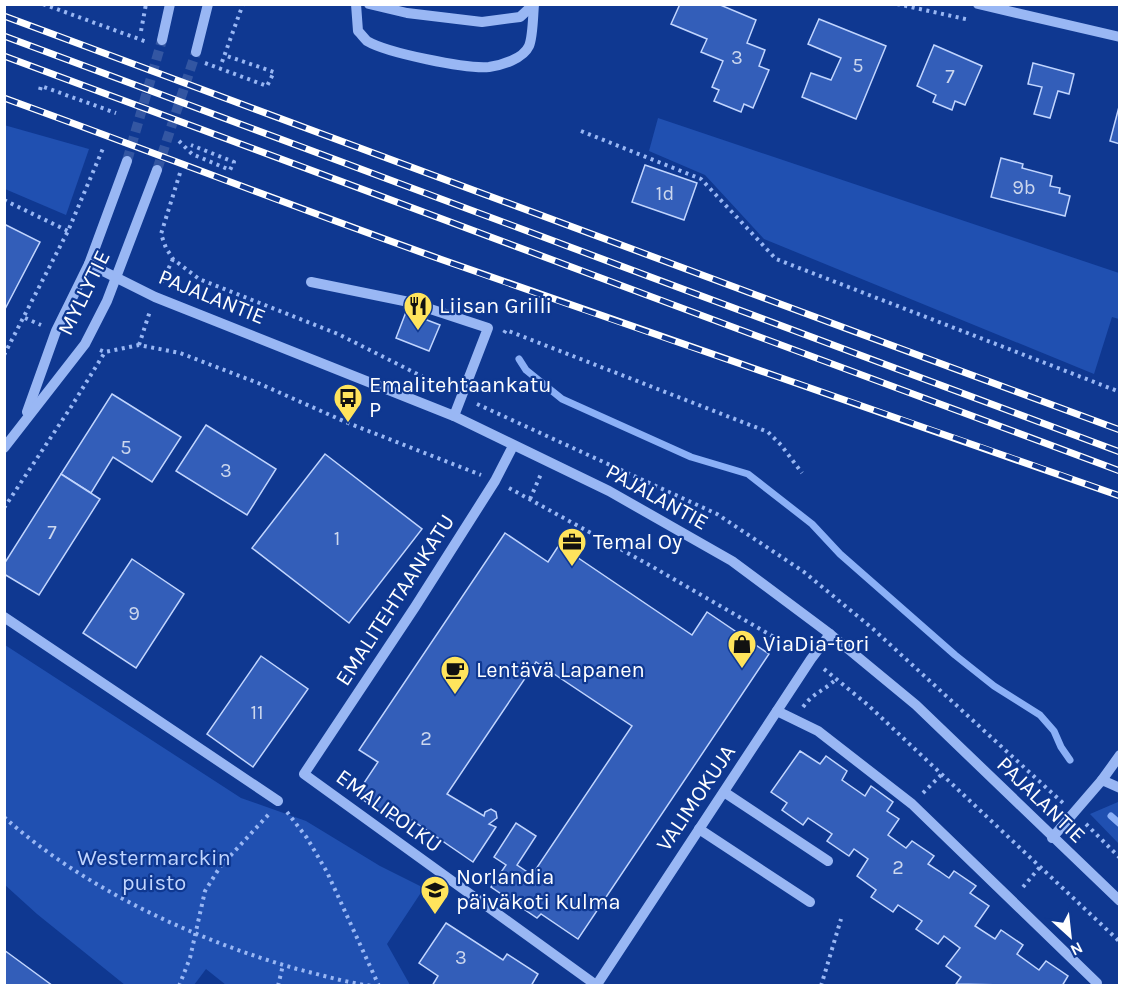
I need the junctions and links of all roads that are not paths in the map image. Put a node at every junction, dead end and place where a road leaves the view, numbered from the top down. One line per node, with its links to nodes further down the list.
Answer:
1 (170, 4): 8 (street)
2 (208, 4): 9 (street)
3 (356, 4): 5 (street)
4 (369, 4): 5 (street)
5 (534, 4)
6 (978, 4): 7 (street)
7 (1119, 37)
8 (162, 40)
9 (196, 52)
10 (127, 160): 12 (street, MYLLYTIE)
11 (157, 170): 13 (street, MYLLYTIE)
12 (89, 264): 13 (street, PAJALANTIE); 16 (street, MYLLYTIE)
13 (116, 278): 15 (street, PAJALANTIE); 16 (street, MYLLYTIE)
14 (311, 282): 15 (street)
15 (454, 416): 17 (street, PAJALANTIE)
16 (24, 421): 18 (street, MYLLYTIE)
17 (513, 446): 20 (street, PAJALANTIE); 23 (street, EMALITEHTAANKATU)
18 (4, 447)
19 (4, 617): 27 (street)
20 (830, 634): 21 (street, VALIMOKUJA); 29 (street, PAJALANTIE)
21 (777, 711): 26 (street, VALIMOKUJA); 33 (street)
22 (1119, 755): 24 (street)
23 (304, 774): 34 (street, EMALIPOLKU)
24 (1102, 780): 25 (street); 29 (street)
25 (1119, 788)
26 (724, 792): 28 (street, VALIMOKUJA); 30 (street)
27 (278, 801)
28 (699, 829): 31 (street); 34 (street, VALIMOKUJA)
29 (1052, 838): 32 (street, PAJALANTIE)
30 (828, 861)
31 (810, 902)
32 (1119, 902)
33 (1097, 983)
34 (596, 985)

